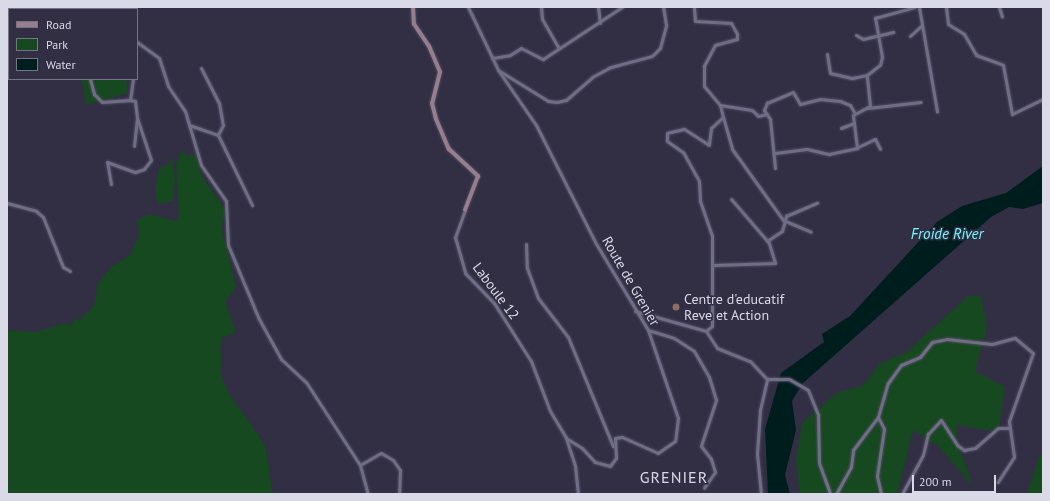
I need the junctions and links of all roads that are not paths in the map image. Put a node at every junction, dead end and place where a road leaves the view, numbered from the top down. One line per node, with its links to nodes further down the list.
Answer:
1 (413, 7): 54 (street, Laboule 12)
2 (468, 7): 24 (street, Route de Grenier)
3 (541, 7): 22 (street)
4 (598, 7): 15 (street)
5 (622, 7): 15 (street)
6 (660, 7): 13 (street)
7 (663, 7): 13 (street)
8 (694, 7): 33 (street)
9 (915, 7): 19 (street)
10 (919, 7): 16 (street)
11 (946, 7): 30 (street)
12 (999, 7): 14 (street)
13 (662, 15): 26 (street)
14 (1002, 17)
15 (600, 23): 22 (street)
16 (922, 26): 20 (street); 35 (street)
17 (893, 32): 19 (street)
18 (856, 35): 19 (street)
19 (878, 35): 27 (street)
20 (910, 36)
21 (138, 43): 41 (street)
22 (559, 48): 24 (street)
23 (827, 54): 27 (street)
24 (492, 58): 26 (street, Route de Grenier)
25 (201, 68): 43 (street)
26 (498, 70): 61 (street, Route de Grenier)
27 (867, 75): 34 (street)
28 (90, 80): 31 (street)
29 (133, 80): 31 (street)
30 (1043, 99)
31 (130, 100): 39 (street)
32 (921, 102): 34 (street)
33 (720, 105): 37 (street); 38 (street)
34 (868, 108): 36 (street)
35 (937, 111)
36 (854, 112): 37 (street); 40 (street)
37 (767, 114): 47 (street)
38 (723, 117): 55 (street); 59 (street)
39 (137, 118): 44 (street); 49 (street)
40 (854, 123): 42 (street); 45 (street)
41 (189, 125): 43 (street); 69 (street)
42 (841, 128)
43 (218, 135): 53 (street)
44 (134, 146)
45 (858, 147): 46 (street); 47 (street)
46 (880, 150)
47 (775, 153): 48 (street)
48 (775, 168)
49 (111, 184)
50 (731, 199): 57 (street)
51 (7, 203): 60 (street)
52 (817, 203): 55 (street)
53 (252, 205)
54 (465, 210): 67 (street, Laboule 12)
55 (784, 220): 56 (street); 57 (street)
56 (811, 232)
57 (766, 241): 59 (street)
58 (526, 244): 68 (street)
59 (714, 265): 63 (street)
60 (70, 271)
61 (635, 311): 62 (street, Route de Grenier); 63 (street)
62 (648, 330): 68 (street, Route de Grenier); 71 (street)
63 (706, 331): 64 (street)
64 (767, 379): 75 (street); 76 (street)
65 (878, 417): 66 (street); 77 (street); 78 (street)
66 (1009, 428): 70 (street); 79 (street)
67 (566, 438): 68 (street, Route de Grenier); 74 (street)
68 (615, 449)
69 (360, 465): 72 (street); 73 (street)
70 (998, 482)
71 (704, 488)
72 (368, 494)
73 (399, 494)
74 (578, 494)
75 (761, 494)
76 (830, 494)
77 (836, 494)
78 (881, 494)
79 (902, 494)

